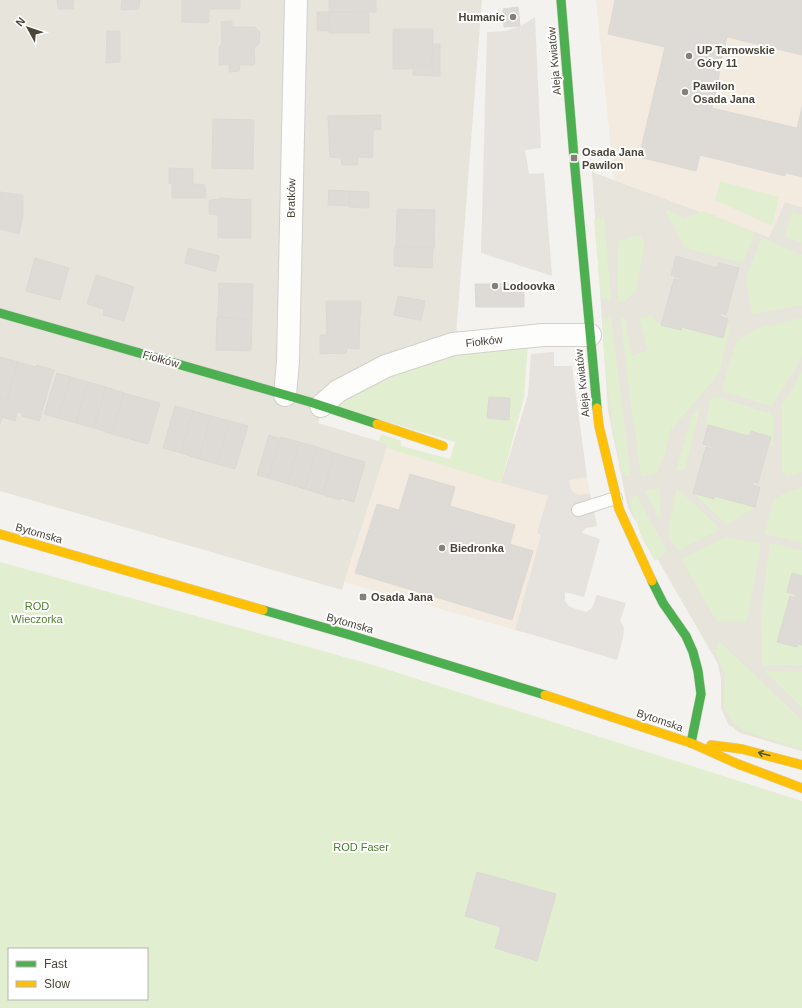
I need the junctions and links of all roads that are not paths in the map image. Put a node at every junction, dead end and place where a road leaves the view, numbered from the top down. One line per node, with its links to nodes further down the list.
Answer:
1 (296, 0): 5 (street, Bratków)
2 (561, 0): 4 (street, Aleja Kwiatów)
3 (0, 313): 5 (street, Fiołków)
4 (590, 335): 6 (street, Fiołków); 8 (street, Aleja Kwiatów)
5 (285, 395): 6 (street, Fiołków)
6 (321, 406): 7 (street, Fiołków)
7 (442, 446)
8 (616, 498): 9 (lane); 11 (street, Aleja Kwiatów)
9 (578, 510)
10 (0, 534): 11 (street, Bytomska)
11 (691, 743): 12 (street, Bytomska, one-way to 11); 13 (street, Bytomska)
12 (802, 764)
13 (802, 788)

